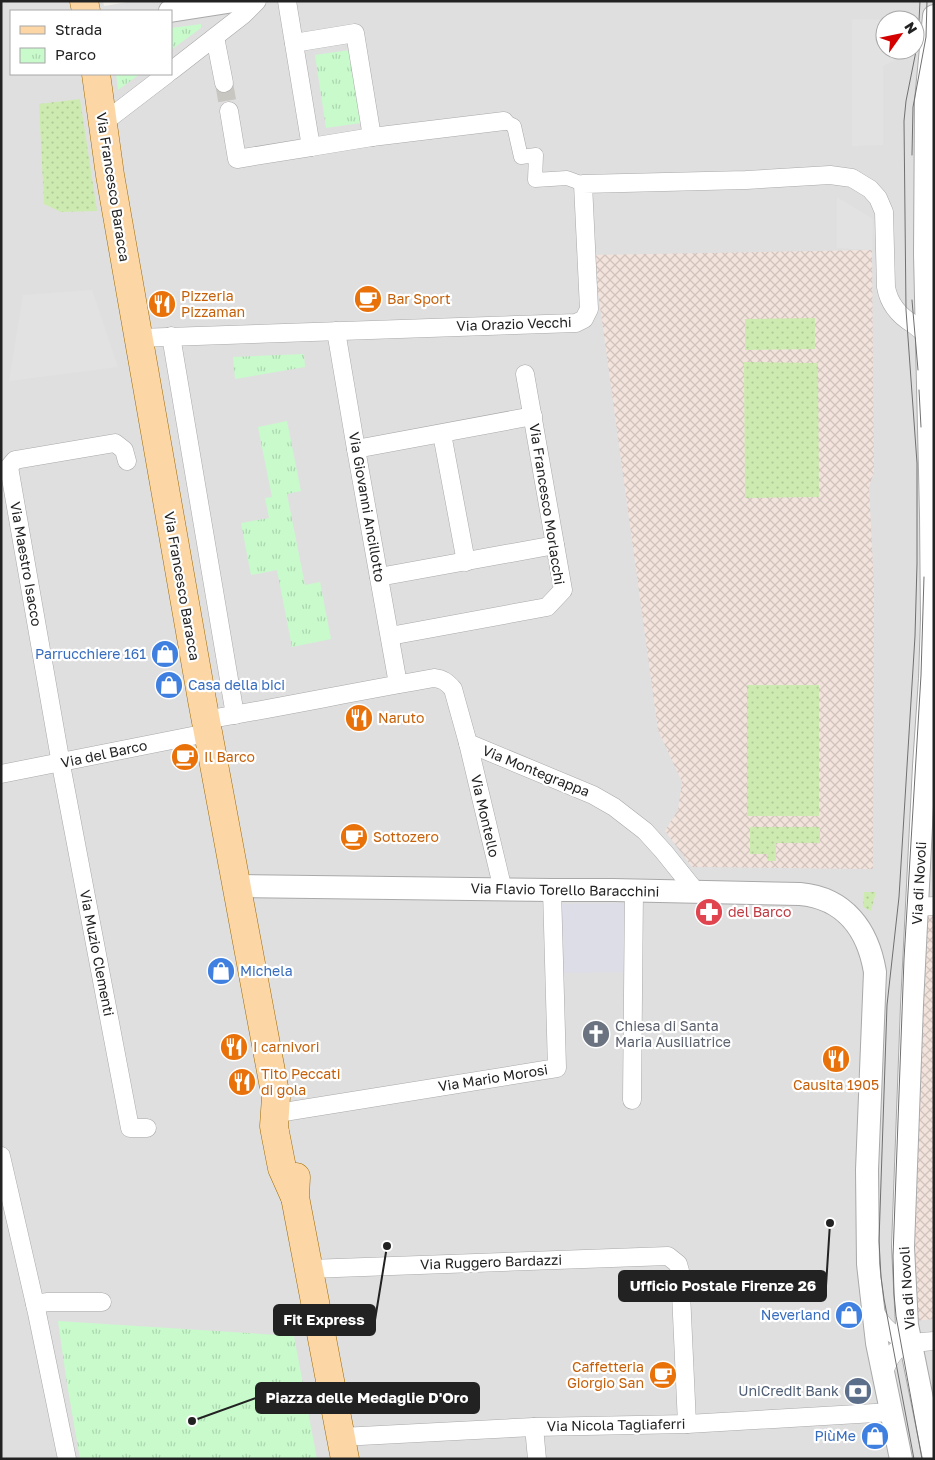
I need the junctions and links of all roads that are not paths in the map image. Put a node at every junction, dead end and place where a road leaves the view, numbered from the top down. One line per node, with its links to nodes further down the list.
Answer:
1 (234, 1): 4 (street)
2 (257, 1): 6 (street)
3 (287, 1): 7 (street)
4 (172, 11)
5 (934, 16): 19 (street, Via di Novoli)
6 (215, 37): 8 (street); 11 (street)
7 (294, 43): 15 (street); 16 (street)
8 (172, 69)
9 (96, 75): 14 (main road, Via Francesco Baracca)
10 (166, 75): 14 (street)
11 (224, 83)
12 (229, 111): 16 (street)
13 (504, 121): 15 (street); 17 (street)
14 (103, 123): 21 (main road, Via Francesco Baracca)
15 (372, 137): 16 (street)
16 (311, 147)
17 (583, 184): 18 (street, Via Orazio Vecchi); 19 (street)
18 (336, 331): 20 (street, Via Orazio Vecchi); 25 (street, Via Giovanni Ancillotto)
19 (930, 333): 36 (street, Via di Novoli)
20 (171, 336): 21 (street, Via Orazio Vecchi); 32 (street)
21 (138, 338): 33 (main road, Via Francesco Baracca)
22 (525, 374): 23 (street, Via Francesco Morlacchi)
23 (533, 416): 24 (street, Via Francesco Morlacchi); 27 (street, Via Francesco Morlacchi)
24 (442, 434): 25 (street, Via Francesco Morlacchi); 28 (street)
25 (356, 449): 29 (street, Via Giovanni Ancillotto)
26 (126, 461): 35 (street, Via Maestro Isacco)
27 (555, 545): 28 (street); 30 (street, Via Francesco Morlacchi)
28 (466, 562): 29 (street)
29 (379, 577): 30 (street, Via Giovanni Ancillotto)
30 (390, 636): 31 (street, Via Giovanni Ancillotto)
31 (398, 684): 32 (street, Via Montegrappa); 34 (street, Via Montegrappa)
32 (235, 715): 33 (street, Via Montegrappa)
33 (206, 726): 35 (street, Via del Barco); 38 (main road, Via Francesco Baracca)
34 (468, 743): 39 (street, Via Montello); 42 (street, Via Montegrappa)
35 (61, 763): 37 (street, Via del Barco); 47 (street, Via Muzio Clementi)
36 (929, 766): 43 (street, Via di Novoli)
37 (1, 774)
38 (236, 886): 39 (street, Via Flavio Torello Baracchini); 46 (main road, Via Francesco Baracca)
39 (503, 890): 40 (street, Via Flavio Torello Baracchini)
40 (552, 890): 41 (street, Via Flavio Torello Baracchini); 46 (street, Via Mario Morosi)
41 (634, 890): 42 (street, Via Flavio Torello Baracchini); 45 (street)
42 (697, 892): 44 (street, Via Flavio Torello Baracchini)
43 (926, 906): 54 (street, Via di Novoli)
44 (869, 948): 52 (street, Via di Novoli)
45 (632, 1100)
46 (280, 1105): 49 (main road, Via Francesco Baracca)
47 (146, 1128)
48 (1, 1156): 51 (street)
49 (309, 1269): 57 (street, Via Ruggero Bardazzi); 59 (main road, Via Francesco Baracca)
50 (102, 1302): 51 (street)
51 (35, 1304): 61 (street)
52 (872, 1307): 54 (street, Via di Novoli); 55 (street, Via di Novoli)
53 (934, 1340): 54 (street)
54 (911, 1342): 55 (street, Via di Novoli); 60 (street, Via di Novoli)
55 (883, 1376): 56 (street, Via di Novoli)
56 (892, 1412): 57 (street, Via Nicola Tagliaferri); 63 (street, Via di Novoli)
57 (688, 1424): 58 (street, Via Nicola Tagliaferri)
58 (534, 1427): 59 (street, Via Nicola Tagliaferri); 62 (street)
59 (342, 1448)
60 (934, 1458)
61 (67, 1459)
62 (537, 1459)
63 (901, 1459)

